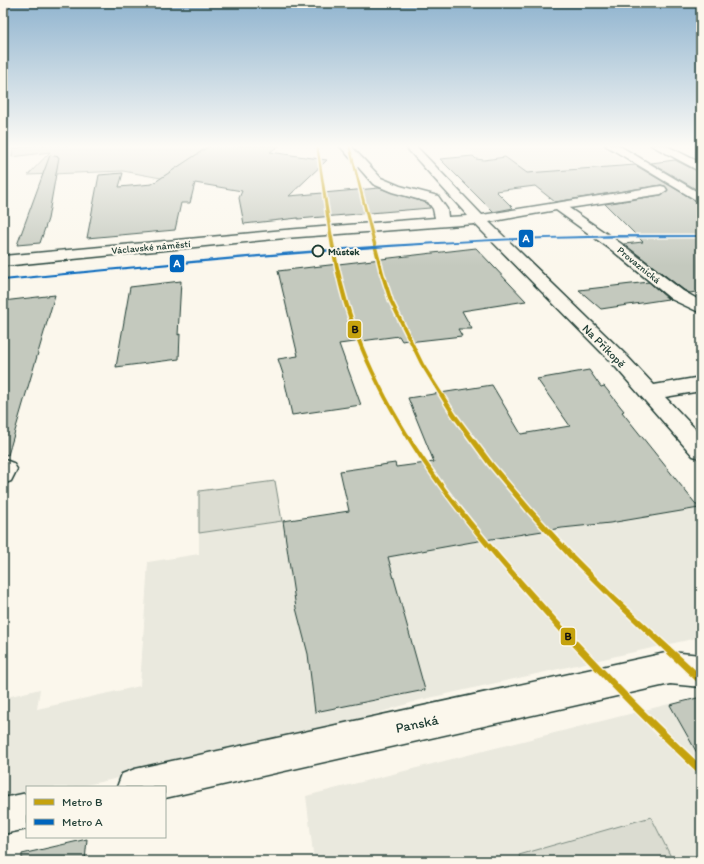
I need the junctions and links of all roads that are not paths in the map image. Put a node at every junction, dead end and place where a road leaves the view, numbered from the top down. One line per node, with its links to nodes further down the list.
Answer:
1 (387, 185): 8 (street)
2 (448, 185): 7 (street)
3 (662, 185): 6 (street, Václavské náměstí)
4 (664, 185): 5 (street)
5 (701, 199)
6 (559, 206): 7 (street, Václavské náměstí); 14 (street, Provaznická)
7 (480, 219): 8 (street, Václavské náměstí); 9 (street, Václavské náměstí); 11 (street)
8 (442, 221): 10 (street, Václavské náměstí)
9 (457, 230): 10 (street, Václavské náměstí); 11 (street, Václavské náměstí)
10 (301, 240): 12 (street, Václavské náměstí); 13 (street, Václavské náměstí)
11 (503, 245): 16 (street, Na Příkopě)
12 (3, 261)
13 (3, 274)
14 (701, 308)
15 (701, 384): 16 (street)
16 (650, 393): 17 (street, Na Příkopě)
17 (701, 450)
18 (701, 671): 19 (street, Panská)
19 (139, 786)
20 (26, 811): 21 (street)
21 (3, 816)

